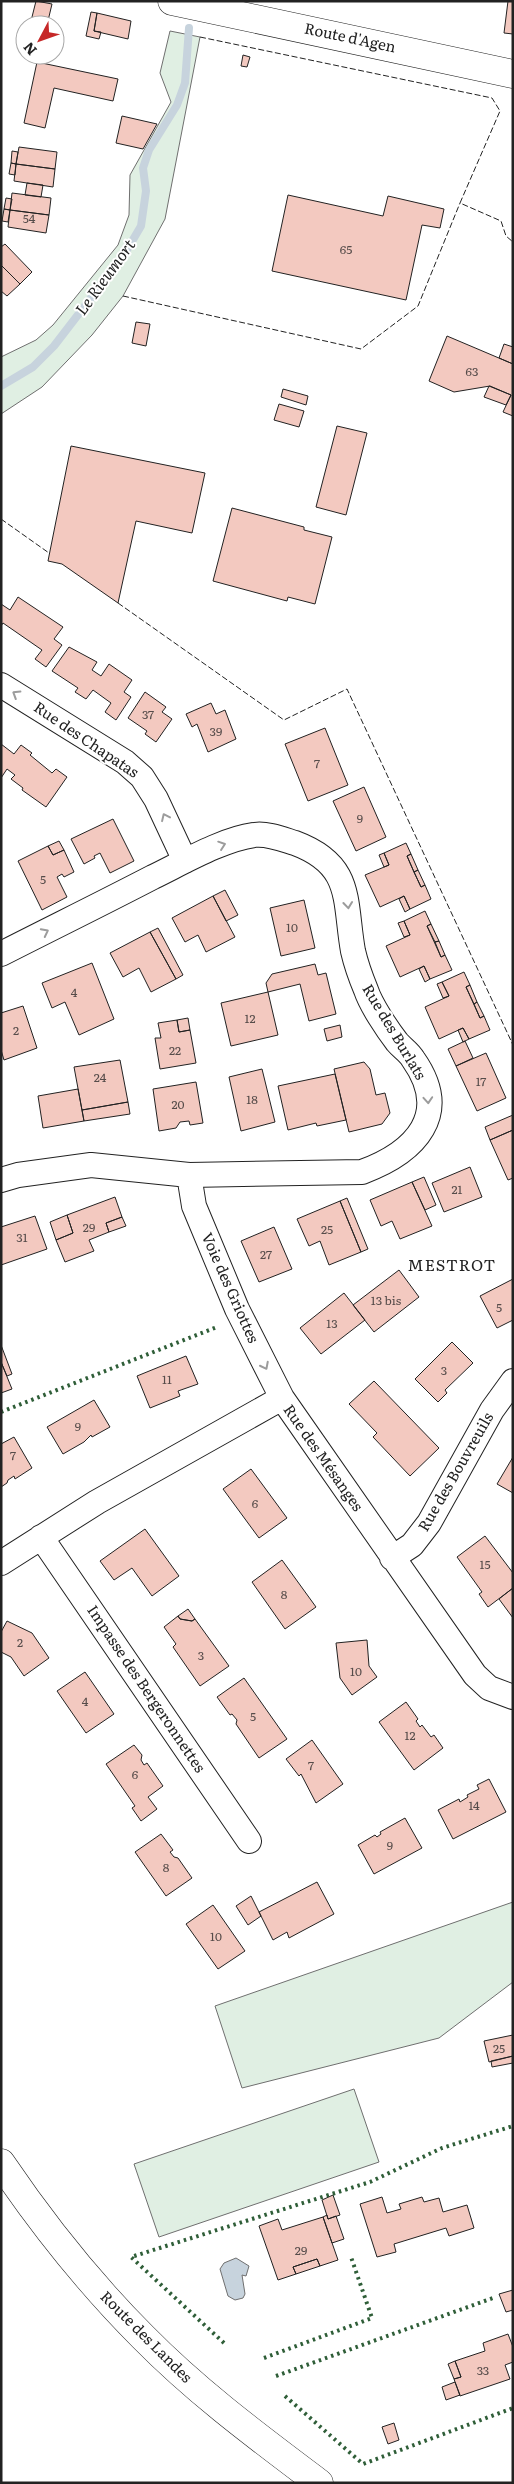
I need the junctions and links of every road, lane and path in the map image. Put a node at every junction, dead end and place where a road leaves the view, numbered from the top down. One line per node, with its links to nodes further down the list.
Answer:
1 (180, 3): 2 (main road, Route d'Agen)
2 (513, 74)
3 (1, 684): 4 (street, Rue des Chapatas, one-way to 3)
4 (185, 861): 5 (street, Rue des Burlats, one-way to 4); 6 (street, Rue des Burlats, one-way to 6)
5 (1, 954)
6 (189, 1175): 7 (street, Rue des Burlats); 9 (street, Voie des Griottes, one-way to 9)
7 (1, 1180)
8 (513, 1381): 11 (street, Rue des Bouvreuils)
9 (282, 1398): 10 (street, Rue des Mésanges); 11 (street, Rue des Mésanges)
10 (41, 1537): 12 (street, Rue des Mésanges); 14 (street, Impasse des Bergeronnettes)
11 (392, 1558): 13 (street, Rue des Mésanges)
12 (1, 1563)
13 (513, 1697)
14 (249, 1841)
15 (1, 2163): 16 (main road, Route des Landes)
16 (319, 2483)

